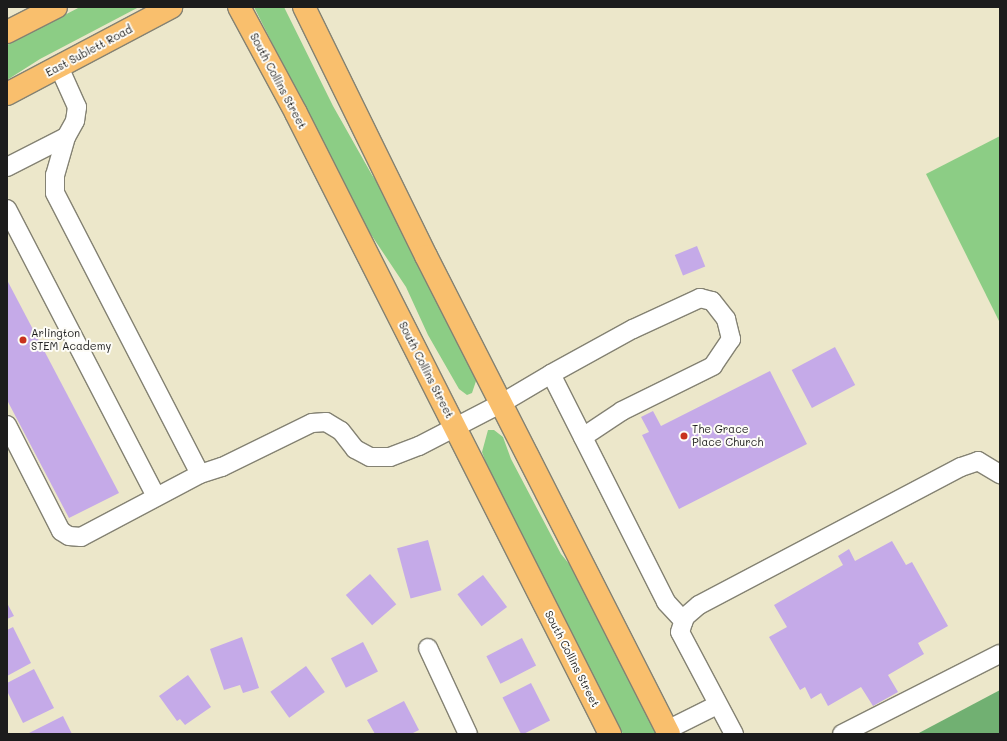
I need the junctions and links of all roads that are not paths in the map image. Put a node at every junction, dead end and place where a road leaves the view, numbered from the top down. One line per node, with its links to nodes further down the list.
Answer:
1 (56, 7): 5 (main road)
2 (171, 7): 6 (main road, East Sublett Road)
3 (239, 7): 14 (main road, South Collins Street)
4 (304, 7): 12 (main road)
5 (7, 32)
6 (59, 67): 7 (main road, East Sublett Road); 8 (street)
7 (7, 94)
8 (66, 137): 9 (street); 16 (street)
9 (7, 167)
10 (7, 208): 18 (street)
11 (551, 374): 12 (street); 15 (street); 15 (street)
12 (502, 403): 14 (street); 23 (main road)
13 (7, 425): 18 (street)
14 (455, 427): 16 (street); 25 (main road, South Collins Street)
15 (583, 437): 19 (street)
16 (200, 474): 18 (street)
17 (1000, 474): 19 (street)
18 (156, 497)
19 (684, 621): 22 (street)
20 (428, 648): 24 (street)
21 (1000, 654): 27 (street)
22 (717, 705): 23 (street); 26 (street)
23 (668, 732)
24 (468, 734)
25 (610, 734)
26 (734, 734)
27 (842, 734)

